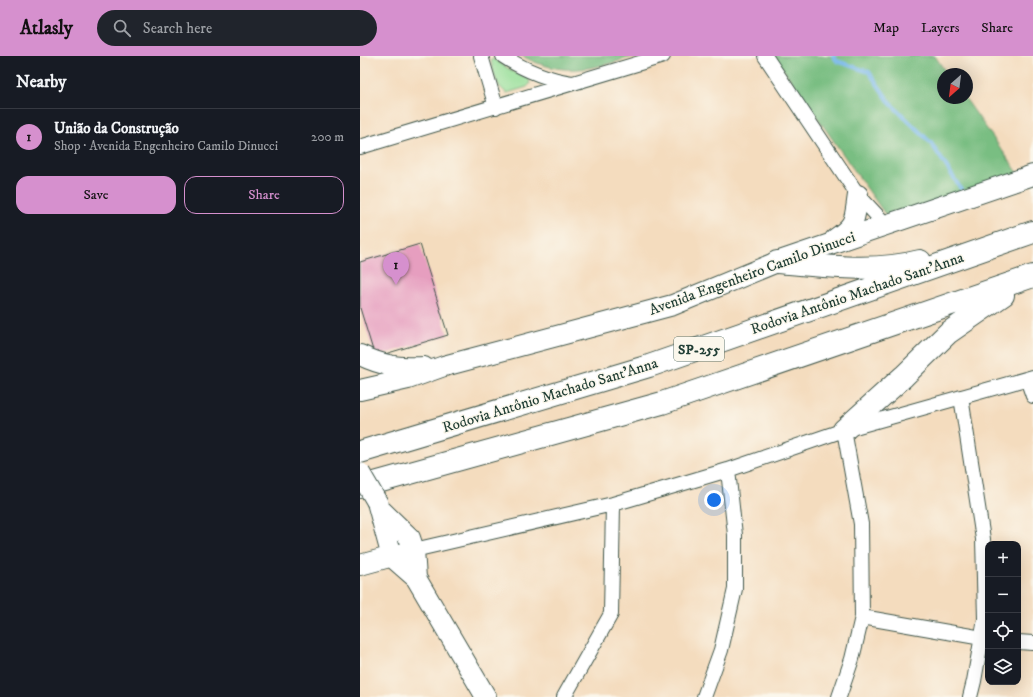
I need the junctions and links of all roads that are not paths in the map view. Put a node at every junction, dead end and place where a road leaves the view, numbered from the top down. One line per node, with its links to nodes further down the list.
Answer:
1 (481, 56): 6 (street)
2 (502, 56): 5 (street)
3 (662, 56): 5 (street)
4 (764, 56): 9 (street)
5 (576, 83): 6 (street)
6 (496, 107): 7 (street)
7 (360, 147)
8 (1033, 175): 10 (street, Avenida Engenheiro Camilo Dinucci)
9 (858, 195): 10 (street); 12 (street)
10 (885, 224): 12 (street, Avenida Engenheiro Camilo Dinucci)
11 (1033, 231): 13 (highway); 22 (highway, Rodovia Antônio Machado Sant'Anna / SP-255)
12 (826, 245): 13 (street, Avenida Engenheiro Camilo Dinucci)
13 (777, 262): 16 (street, Avenida Engenheiro Camilo Dinucci)
14 (1030, 278): 21 (highway); 25 (highway, SP-255)
15 (366, 358): 16 (street, Avenida Engenheiro Camilo Dinucci); 18 (street)
16 (444, 366): 18 (street, Avenida Engenheiro Camilo Dinucci)
17 (1030, 378): 19 (street); 20 (street)
18 (366, 389)
19 (1033, 396)
20 (961, 397): 21 (street); 33 (street)
21 (844, 430): 23 (street); 32 (street)
22 (360, 452)
23 (728, 470): 26 (street); 39 (street)
24 (360, 473): 27 (street, bridge)
25 (360, 487)
26 (613, 504): 28 (street); 38 (street)
27 (379, 506): 28 (street); 29 (street)
28 (414, 550): 29 (street); 31 (street)
29 (392, 557): 30 (street); 31 (street)
30 (360, 565)
31 (416, 578): 37 (street)
32 (862, 617): 34 (street); 40 (street)
33 (985, 619)
34 (985, 639): 41 (street)
35 (1021, 642): 36 (street)
36 (1033, 644)
37 (486, 697)
38 (564, 697)
39 (704, 697)
40 (839, 697)
41 (970, 697)

